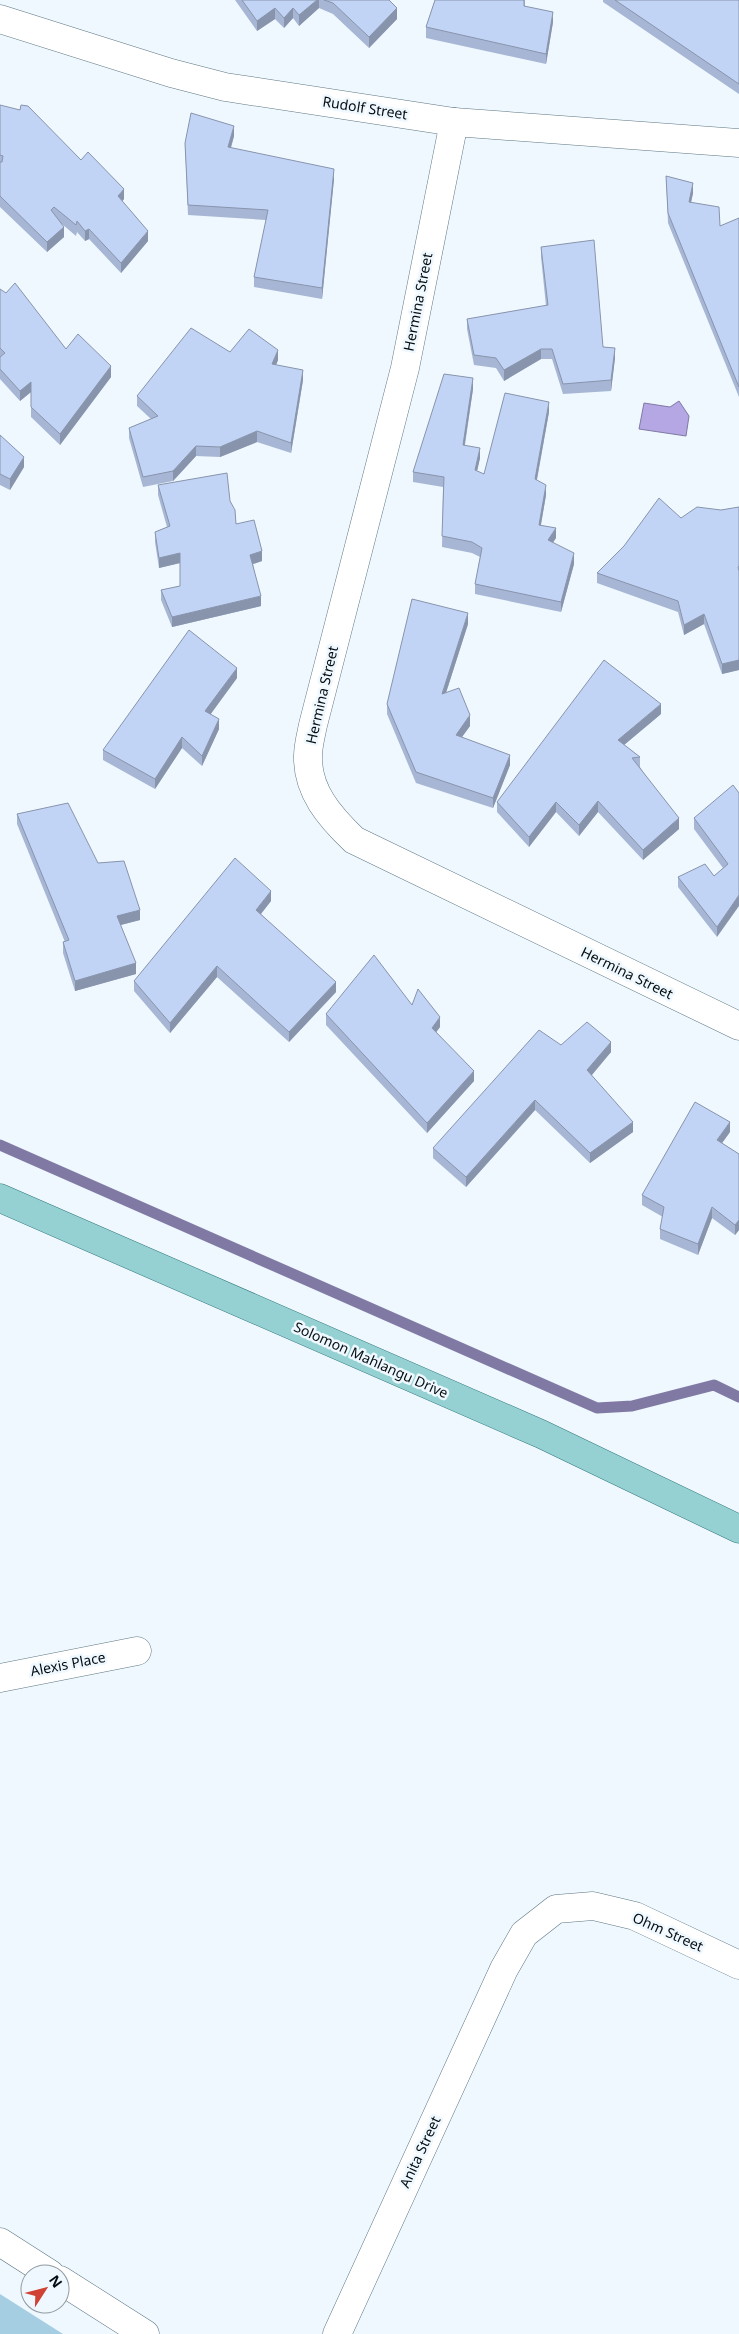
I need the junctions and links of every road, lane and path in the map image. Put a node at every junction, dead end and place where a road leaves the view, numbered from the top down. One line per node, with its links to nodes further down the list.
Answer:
1 (0, 19): 2 (street, Rudolf Street)
2 (454, 122): 3 (street, Rudolf Street); 4 (street, Hermina Street)
3 (739, 143)
4 (739, 1026)
5 (0, 1198): 6 (main road, Solomon Mahlangu Drive)
6 (739, 1529)
7 (137, 1651): 8 (street, Alexis Place)
8 (0, 1678)
9 (739, 1965): 10 (street, Ohm Street)
10 (504, 1969): 15 (street, Anita Street)
11 (0, 2242): 12 (street)
12 (34, 2264)
13 (70, 2286): 14 (street)
14 (145, 2334)
15 (336, 2334)

